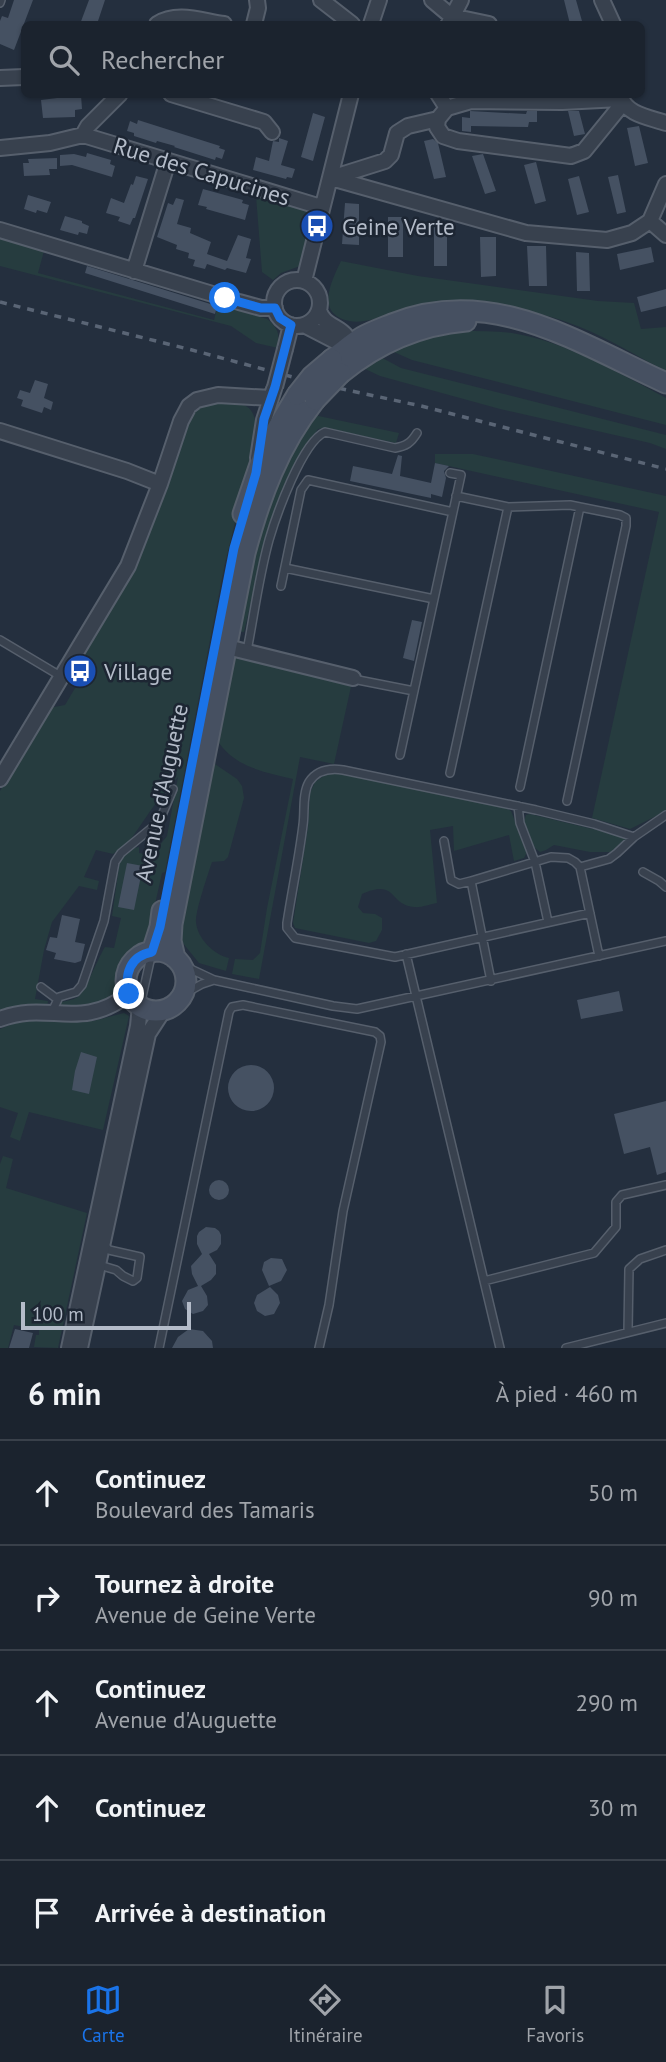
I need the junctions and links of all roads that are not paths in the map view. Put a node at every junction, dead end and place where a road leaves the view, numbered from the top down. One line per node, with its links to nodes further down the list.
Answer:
1 (257, 0): 10 (street)
2 (321, 0): 11 (street)
3 (379, 0): 12 (street)
4 (432, 0): 7 (street)
5 (461, 0): 7 (street)
6 (602, 0): 13 (street)
7 (450, 20)
8 (162, 21): 9 (street)
9 (208, 21)
10 (255, 21)
11 (348, 21)
12 (372, 21)
13 (612, 21)
14 (21, 77): 15 (street)
15 (0, 78)
16 (116, 98): 25 (street)
17 (184, 98): 24 (street)
18 (350, 98): 28 (street)
19 (439, 98): 22 (street)
20 (547, 98): 21 (street); 22 (street)
21 (621, 99): 22 (street); 23 (street)
22 (442, 114): 28 (street)
23 (666, 124)
24 (272, 132)
25 (83, 135): 26 (street); 27 (street, Rue des Capucines)
26 (0, 148)
27 (168, 160): 30 (street, Rue des Capucines); 34 (street)
28 (331, 178): 30 (street); 31 (street)
29 (666, 184): 31 (street)
30 (321, 207): 35 (street)
31 (650, 221): 33 (street)
32 (0, 229): 34 (street)
33 (666, 235)
34 (134, 271): 36 (street)
35 (304, 281): 36 (street); 37 (street)
36 (275, 308): 40 (street)
37 (319, 310): 40 (street); 41 (street)
38 (408, 317): 39 (main road); 41 (street); 42 (main road)
39 (516, 318): 42 (main road, Avenue d'Auguette); 43 (main road)
40 (298, 325): 42 (street); 44 (street, bridge)
41 (338, 328): 42 (street)
42 (344, 361): 46 (main road, Avenue d'Auguette, bridge)
43 (666, 383)
44 (273, 392): 45 (street); 47 (street)
45 (243, 396): 47 (street); 52 (street)
46 (306, 397): 50 (main road, Avenue d'Auguette); 61 (main road, Avenue d'Auguette)
47 (264, 419): 50 (street)
48 (0, 430): 52 (street)
49 (417, 433): 62 (lane)
50 (256, 473): 85 (main road, Avenue d'Auguette)
51 (450, 473): 53 (lane)
52 (160, 484): 63 (street)
53 (456, 496): 55 (lane); 56 (lane)
54 (580, 507): 55 (lane); 69 (lane); 71 (lane)
55 (508, 508): 67 (lane)
56 (453, 512): 57 (lane); 59 (lane)
57 (285, 568): 58 (lane); 59 (lane)
58 (281, 586)
59 (434, 598): 65 (lane)
60 (0, 640): 63 (lane)
61 (227, 647): 62 (street); 88 (main road, Avenue d'Auguette)
62 (246, 652): 64 (street)
63 (62, 677): 68 (street)
64 (353, 678): 65 (lane)
65 (414, 691): 66 (lane)
66 (400, 755)
67 (450, 773)
68 (0, 779)
69 (520, 788)
70 (173, 789): 94 (lane)
71 (567, 801)
72 (518, 806): 74 (lane); 76 (lane); 86 (lane)
73 (666, 815): 74 (lane)
74 (634, 836): 77 (lane)
75 (444, 841): 79 (lane)
76 (535, 862): 77 (lane); 79 (lane); 82 (lane)
77 (580, 867): 81 (lane)
78 (643, 872): 80 (lane)
79 (471, 881): 83 (lane)
80 (666, 887)
81 (590, 913): 82 (lane); 87 (lane)
82 (548, 922): 83 (lane)
83 (482, 936): 86 (lane); 90 (lane)
84 (666, 941): 87 (lane)
85 (152, 952): 88 (main road); 95 (main road)
86 (406, 954): 93 (lane)
87 (599, 956): 90 (lane)
88 (178, 962): 89 (lane); 92 (main road)
89 (214, 980): 92 (lane); 93 (lane)
90 (491, 981): 93 (lane)
91 (41, 987): 94 (lane)
92 (184, 994): 96 (main road)
93 (418, 997): 103 (lane)
94 (57, 999): 97 (lane)
95 (134, 1000): 96 (main road); 97 (street); 102 (street)
96 (163, 1011): 100 (street)
97 (51, 1014): 98 (street)
98 (0, 1019)
99 (666, 1185): 103 (lane)
100 (102, 1243): 102 (street); 102 (lane)
101 (666, 1250): 105 (lane)
102 (93, 1261): 106 (street); 107 (street)
103 (484, 1281): 110 (lane)
104 (666, 1323): 105 (lane)
105 (628, 1332): 111 (lane)
106 (69, 1348)
107 (80, 1348)
108 (159, 1348): 109 (lane)
109 (319, 1348)
110 (500, 1348)
111 (566, 1348)

